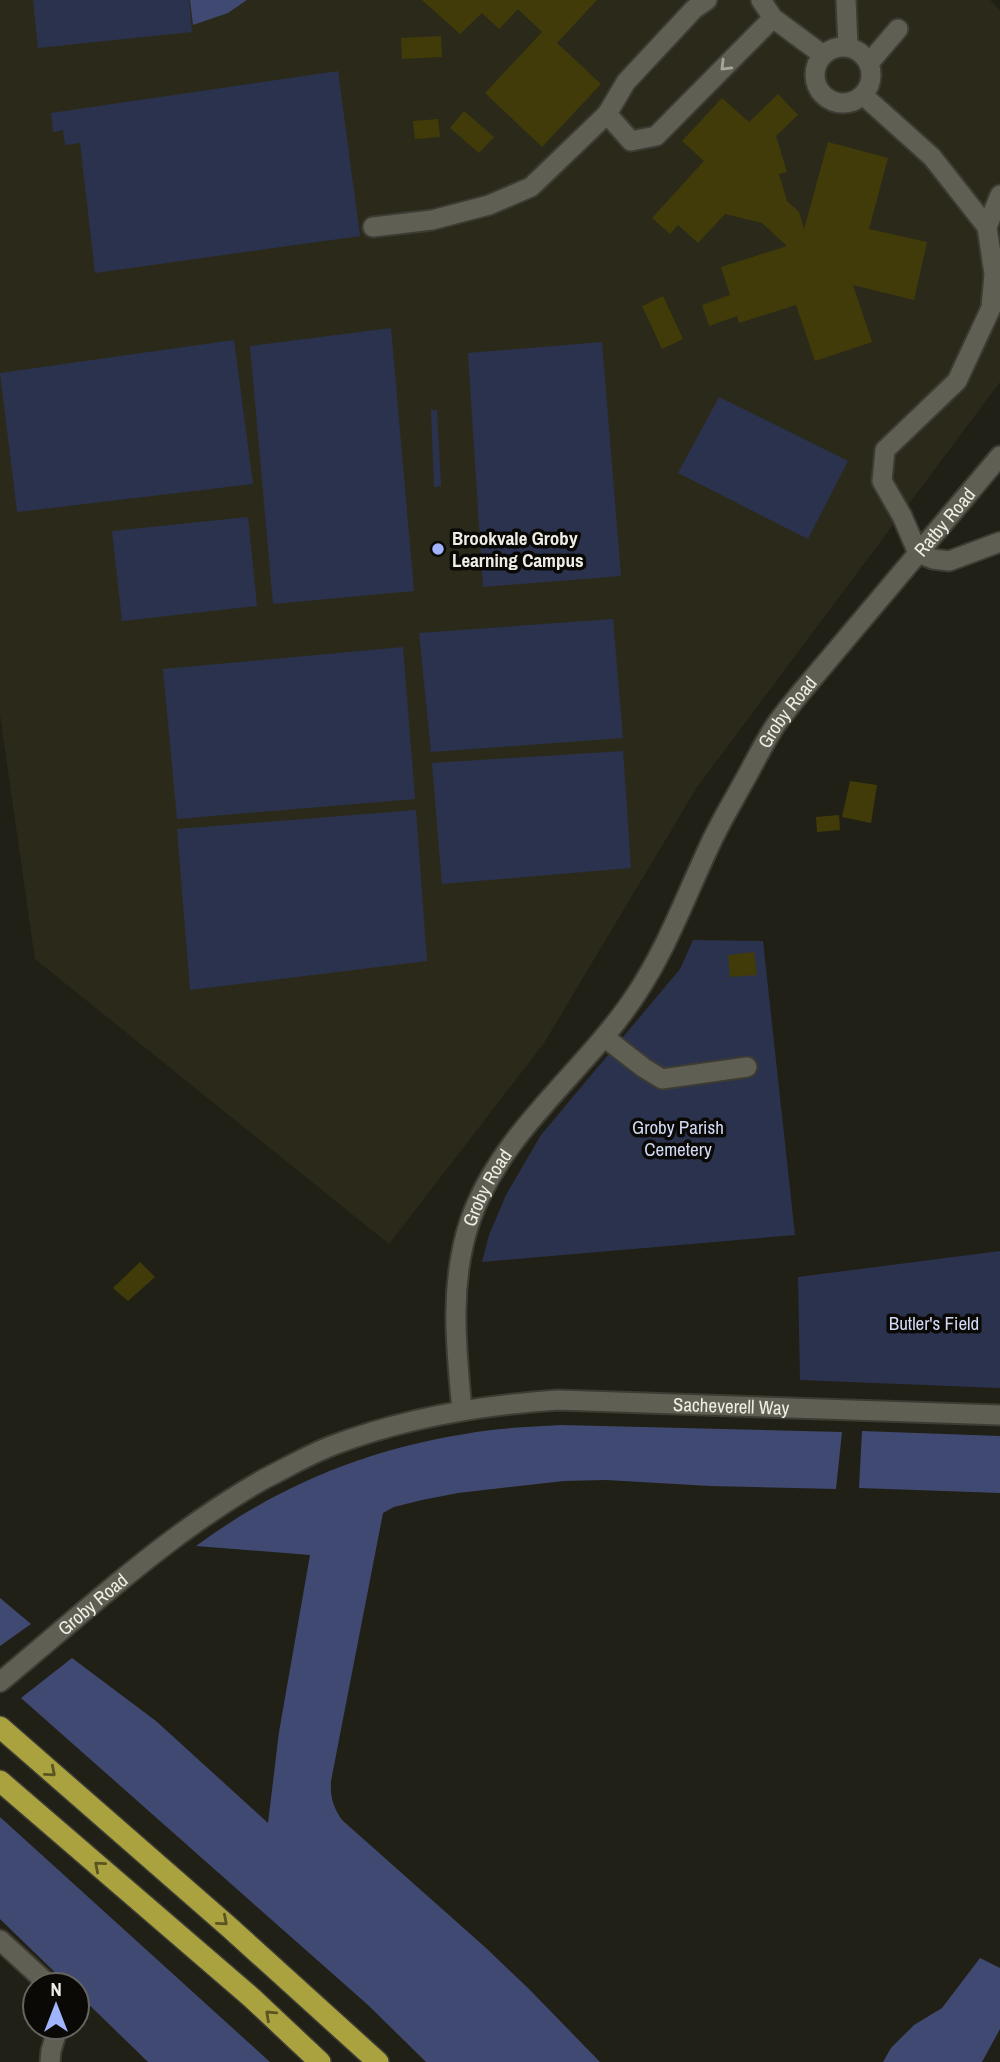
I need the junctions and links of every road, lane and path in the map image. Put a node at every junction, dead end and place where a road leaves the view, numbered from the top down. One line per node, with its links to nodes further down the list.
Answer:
1 (707, 0): 10 (street)
2 (761, 0): 4 (street)
3 (846, 0): 6 (street)
4 (773, 18): 7 (street); 10 (street, one-way to 10)
5 (898, 29): 8 (street)
6 (848, 47): 7 (street); 8 (street)
7 (823, 55): 9 (street)
8 (869, 63): 9 (street)
9 (864, 96): 13 (street)
10 (607, 114): 12 (street)
11 (1000, 195): 13 (street)
12 (373, 227)
13 (987, 227): 16 (street)
14 (1000, 456): 16 (street, Ratby Road)
15 (1000, 542): 16 (street, Ratby Road)
16 (918, 553): 17 (street, Groby Road)
17 (604, 1037): 18 (street); 19 (street, Groby Road)
18 (747, 1067)
19 (461, 1410): 20 (street, Sacheverell Way); 21 (street, Groby Road)
20 (1000, 1415)
21 (0, 1682)
22 (0, 1727): 29 (highway, one-way to 29)
23 (0, 1781): 28 (highway, one-way to 23)
24 (0, 1940): 25 (street)
25 (34, 1971)
26 (54, 2041): 27 (street)
27 (50, 2062)
28 (320, 2062)
29 (378, 2062)

